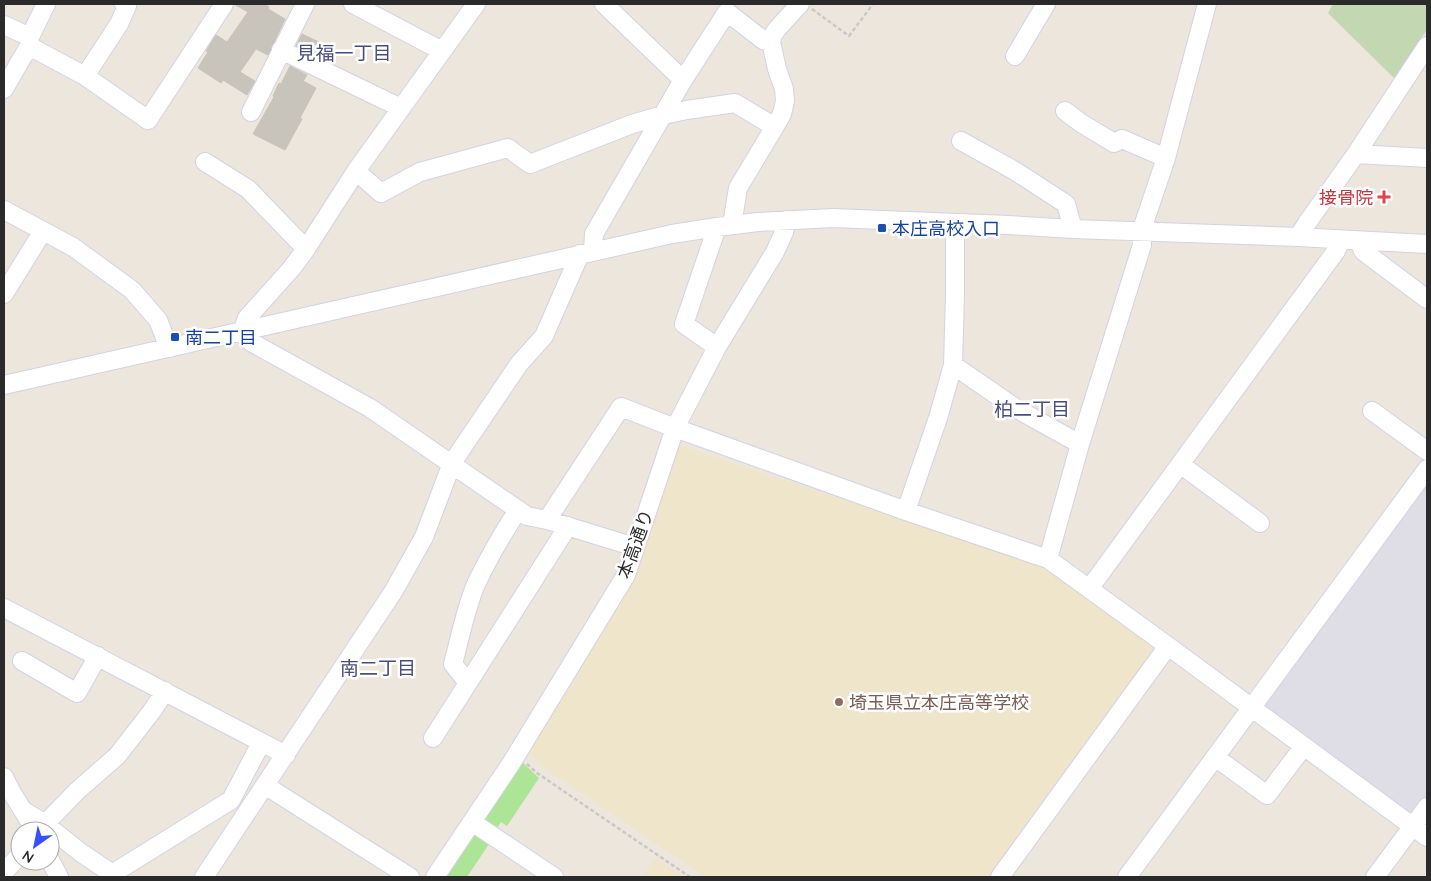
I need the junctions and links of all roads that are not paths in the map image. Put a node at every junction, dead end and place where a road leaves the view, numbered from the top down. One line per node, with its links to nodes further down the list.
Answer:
1 (46, 4): 12 (street)
2 (124, 4): 18 (street)
3 (224, 4): 18 (street)
4 (305, 4): 15 (street)
5 (353, 4): 16 (street)
6 (476, 4): 16 (street)
7 (604, 4): 19 (street)
8 (800, 4): 13 (street)
9 (1046, 4): 17 (street)
10 (1206, 4): 28 (street)
11 (4, 25): 12 (street)
12 (29, 42): 18 (street); 20 (street)
13 (771, 42): 19 (street); 25 (street)
14 (1427, 46): 27 (street)
15 (281, 50): 21 (street); 23 (street)
16 (442, 51): 21 (street)
17 (1015, 56)
18 (85, 76)
19 (683, 80): 24 (street)
20 (4, 89)
21 (401, 108): 31 (street)
22 (1065, 111): 28 (street)
23 (250, 112)
24 (663, 115): 25 (street); 31 (street); 44 (street)
25 (774, 128): 35 (street)
26 (961, 140): 36 (street)
27 (1356, 154): 29 (street); 39 (street)
28 (1166, 158): 38 (street)
29 (1427, 158)
30 (205, 162): 43 (street)
31 (356, 172): 43 (street)
32 (4, 210): 37 (street)
33 (786, 220): 34 (street); 35 (street); 48 (street, 本高通り)
34 (955, 223): 36 (street); 50 (street)
35 (725, 226): 44 (street); 48 (street)
36 (1073, 229): 38 (street)
37 (43, 231): 45 (street); 49 (street)
38 (1141, 232): 39 (street); 54 (street)
39 (1298, 237): 40 (street)
40 (1341, 240): 41 (street); 57 (street)
41 (1359, 241): 42 (street); 46 (street)
42 (1427, 244)
43 (306, 249): 47 (street)
44 (587, 253): 47 (street); 56 (street)
45 (4, 294)
46 (1427, 299)
47 (242, 332): 49 (street); 56 (street)
48 (717, 347): 53 (street, 本高通り)
49 (169, 348): 51 (street)
50 (953, 366): 54 (street); 60 (street)
51 (4, 385)
52 (1372, 411): 55 (street)
53 (675, 428): 60 (street); 61 (street); 64 (street, 本高通り)
54 (1080, 444): 65 (street)
55 (1427, 451)
56 (452, 463): 59 (street); 77 (street)
57 (1180, 464): 62 (street); 66 (street)
58 (1427, 468): 73 (street)
59 (518, 510): 61 (street); 71 (street)
60 (906, 511): 65 (street)
61 (547, 520): 63 (street)
62 (1260, 523)
63 (568, 526): 64 (street); 71 (street)
64 (635, 547): 85 (street, 本高通り)
65 (1048, 559): 66 (street)
66 (1089, 589): 68 (street)
67 (6, 615): 69 (street)
68 (1168, 646): 73 (street); 94 (street)
69 (98, 656): 70 (street); 72 (street)
70 (22, 660)
71 (468, 683): 74 (street)
72 (165, 691): 75 (street); 84 (street)
73 (1251, 707): 76 (street); 78 (street)
74 (433, 738)
75 (261, 743): 77 (street); 89 (street)
76 (1304, 746): 78 (street); 86 (street)
77 (286, 755): 80 (street)
78 (1215, 757): 95 (street)
79 (4, 777): 81 (street)
80 (266, 786): 90 (street); 91 (street)
81 (8, 790): 83 (street)
82 (1427, 806): 86 (street)
83 (33, 821)
84 (47, 821)
85 (472, 822): 92 (street, 本高通り); 93 (street)
86 (1413, 826): 87 (street); 96 (street)
87 (1427, 837)
88 (60, 840): 89 (street)
89 (115, 876)
90 (204, 877)
91 (410, 877)
92 (434, 877)
93 (554, 877)
94 (1000, 877)
95 (1127, 877)
96 (1375, 877)

